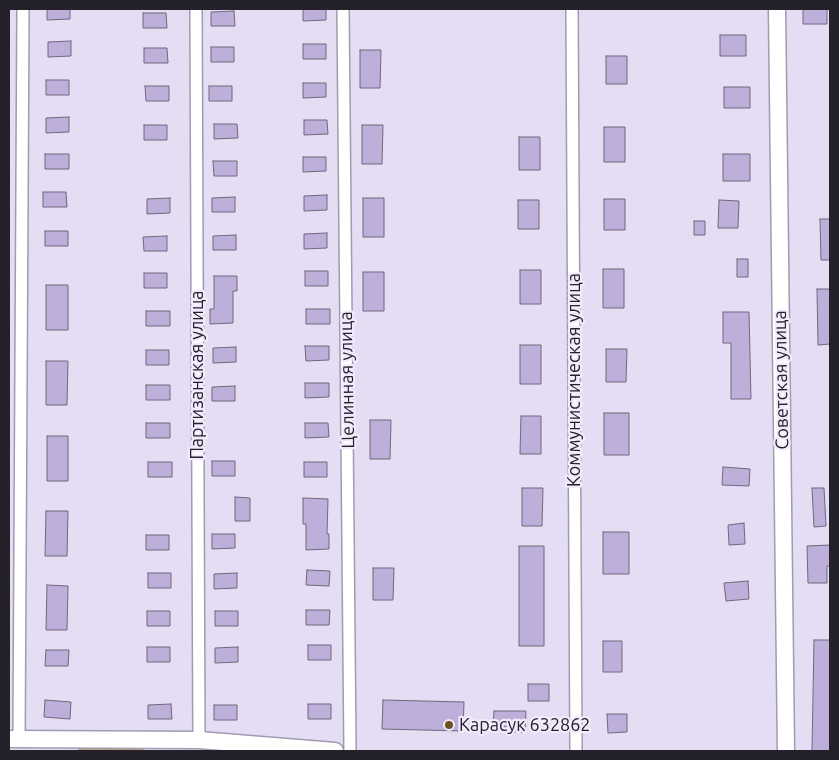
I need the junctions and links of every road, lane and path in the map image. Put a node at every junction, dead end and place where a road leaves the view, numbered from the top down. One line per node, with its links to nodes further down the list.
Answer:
1 (23, 9): 6 (street)
2 (196, 9): 7 (street, Партизанская улица)
3 (343, 9): 10 (street, Целинная улица)
4 (572, 9): 11 (street, Коммунистическая улица)
5 (777, 9): 12 (street, Советская улица)
6 (14, 739): 8 (street)
7 (199, 740): 8 (street); 9 (street)
8 (159, 746)
9 (335, 751)
10 (350, 751)
11 (576, 751)
12 (786, 751)

